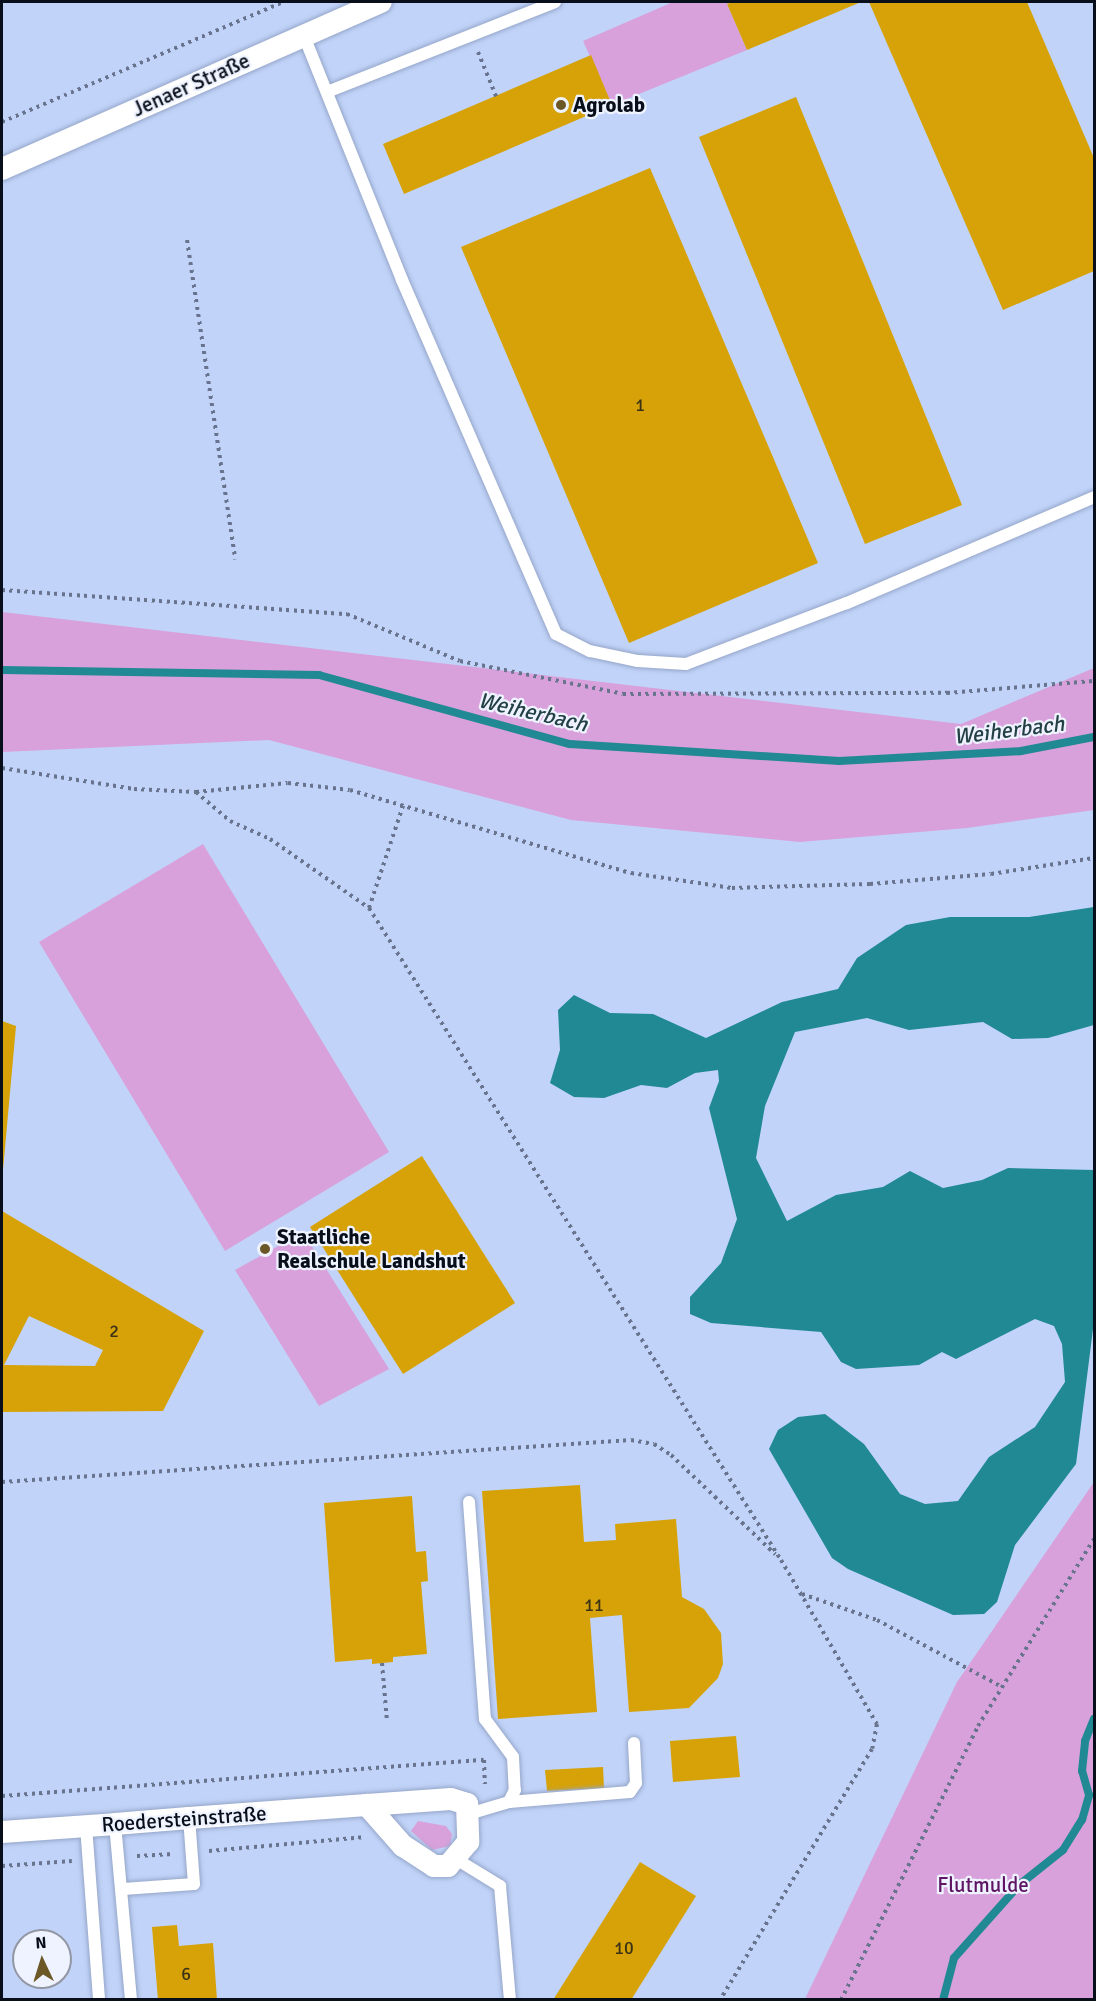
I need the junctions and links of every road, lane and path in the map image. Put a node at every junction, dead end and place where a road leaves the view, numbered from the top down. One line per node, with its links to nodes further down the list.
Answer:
1 (284, 2): 8 (path)
2 (381, 2): 5 (street, Jenaer Straße)
3 (555, 2): 4 (lane)
4 (470, 35): 6 (lane); 7 (path)
5 (304, 36): 6 (lane); 9 (street, Jenaer Straße)
6 (327, 92): 11 (lane)
7 (496, 96)
8 (2, 122)
9 (2, 169)
10 (187, 240): 12 (path)
11 (1095, 497)
12 (236, 559)
13 (2, 590): 14 (path)
14 (1095, 681)
15 (2, 768): 16 (path)
16 (196, 792): 17 (path); 19 (path)
17 (404, 803): 18 (path); 19 (path)
18 (1095, 858)
19 (369, 908): 23 (path)
20 (2, 1482): 23 (path)
21 (469, 1502): 31 (lane)
22 (1095, 1539): 26 (path)
23 (781, 1560): 24 (path)
24 (802, 1594): 26 (path); 43 (path)
25 (382, 1663): 27 (path)
26 (1002, 1687): 44 (path)
27 (387, 1721)
28 (634, 1743): 31 (lane)
29 (485, 1784): 30 (path)
30 (2, 1796)
31 (509, 1802): 33 (lane)
32 (367, 1805): 33 (street, Roedersteinstraße); 34 (street, Roedersteinstraße); 38 (street)
33 (469, 1814): 38 (street)
34 (189, 1818): 35 (street, Roedersteinstraße); 39 (lane)
35 (115, 1824): 36 (street, Roedersteinstraße); 39 (lane)
36 (87, 1826): 37 (street, Roedersteinstraße); 40 (lane)
37 (2, 1832)
38 (456, 1859): 42 (lane)
39 (123, 1889): 41 (lane)
40 (99, 2000)
41 (131, 2000)
42 (510, 2000)
43 (720, 2000)
44 (841, 2000)

